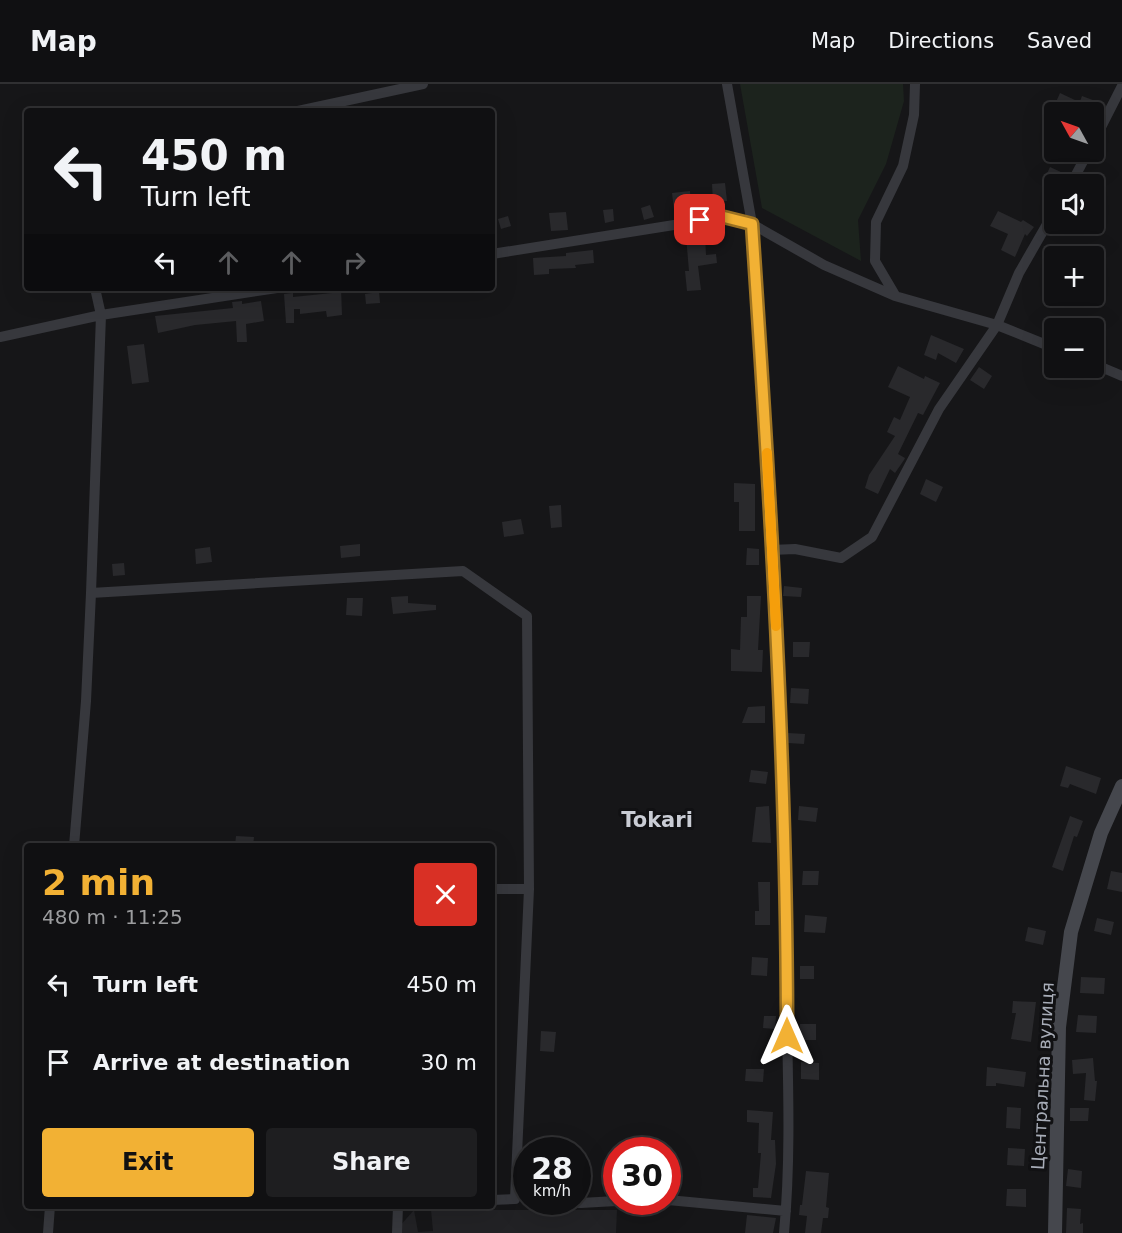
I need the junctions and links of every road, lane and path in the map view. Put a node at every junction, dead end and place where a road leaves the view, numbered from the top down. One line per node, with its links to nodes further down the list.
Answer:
1 (423, 84): 5 (street)
2 (727, 84): 7 (street)
3 (915, 84): 12 (street)
4 (1122, 86): 6 (street)
5 (312, 108)
6 (1104, 121)
7 (752, 224): 9 (street); 12 (street); 19 (street)
8 (1044, 231): 14 (street)
9 (495, 254)
10 (95, 291): 13 (street)
11 (257, 291): 13 (street)
12 (895, 296): 14 (street)
13 (101, 315): 15 (street); 20 (street)
14 (997, 325): 16 (street); 19 (street)
15 (0, 337)
16 (1044, 344)
17 (1104, 368): 18 (street)
18 (1122, 376)
19 (771, 550): 31 (street)
20 (92, 593): 22 (street); 24 (street)
21 (1122, 786): 35 (street, Центральна вулиця)
22 (74, 843)
23 (495, 889): 24 (street)
24 (529, 889): 25 (street)
25 (523, 1137)
26 (513, 1199): 27 (street)
27 (495, 1200)
28 (681, 1201): 31 (street)
29 (50, 1209): 32 (street)
30 (398, 1209): 33 (street)
31 (786, 1211): 34 (street)
32 (48, 1233)
33 (397, 1233)
34 (784, 1233)
35 (1055, 1233)

